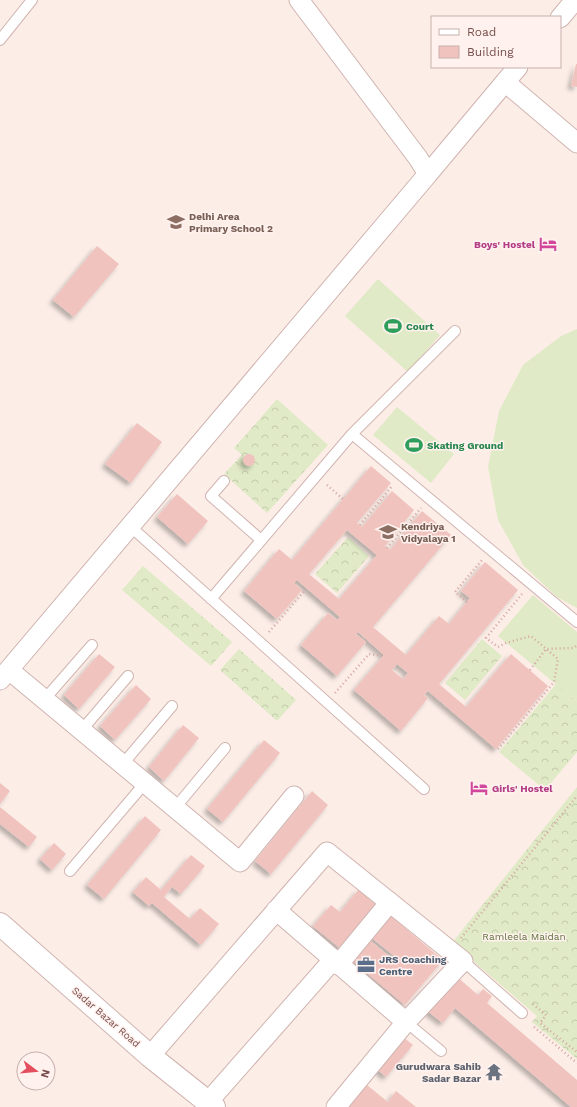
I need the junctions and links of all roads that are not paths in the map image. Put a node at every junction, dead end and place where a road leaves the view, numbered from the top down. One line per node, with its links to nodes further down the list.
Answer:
1 (32, 0): 5 (lane)
2 (299, 0): 9 (street)
3 (575, 0): 4 (street)
4 (561, 17)
5 (0, 40)
6 (517, 68): 7 (street)
7 (505, 82): 8 (street); 9 (street)
8 (577, 143)
9 (428, 174): 13 (street)
10 (455, 331): 11 (lane)
11 (352, 434): 14 (lane); 16 (lane)
12 (224, 481): 14 (lane)
13 (131, 527): 15 (lane); 18 (street)
14 (261, 540): 15 (lane)
15 (211, 599): 26 (lane)
16 (577, 622)
17 (92, 645): 20 (lane)
18 (4, 675): 20 (street)
19 (128, 676): 22 (lane)
20 (44, 700): 22 (street)
21 (172, 706): 24 (lane)
22 (81, 731): 24 (street)
23 (225, 748): 28 (lane)
24 (122, 765): 25 (street)
25 (145, 783): 28 (street); 29 (lane)
26 (424, 789)
27 (294, 796): 28 (street)
28 (175, 808)
29 (70, 871)
30 (390, 902): 31 (street); 33 (street); 34 (street)
31 (276, 910): 34 (street); 38 (street)
32 (0, 924): 38 (street, Sadar Bazar Road)
33 (463, 961): 35 (lane); 36 (street)
34 (336, 962): 36 (street); 39 (street)
35 (522, 1012)
36 (406, 1022): 37 (lane); 40 (street)
37 (440, 1051)
38 (150, 1056): 39 (street, Sadar Bazar Road)
39 (211, 1105)
40 (336, 1107)

